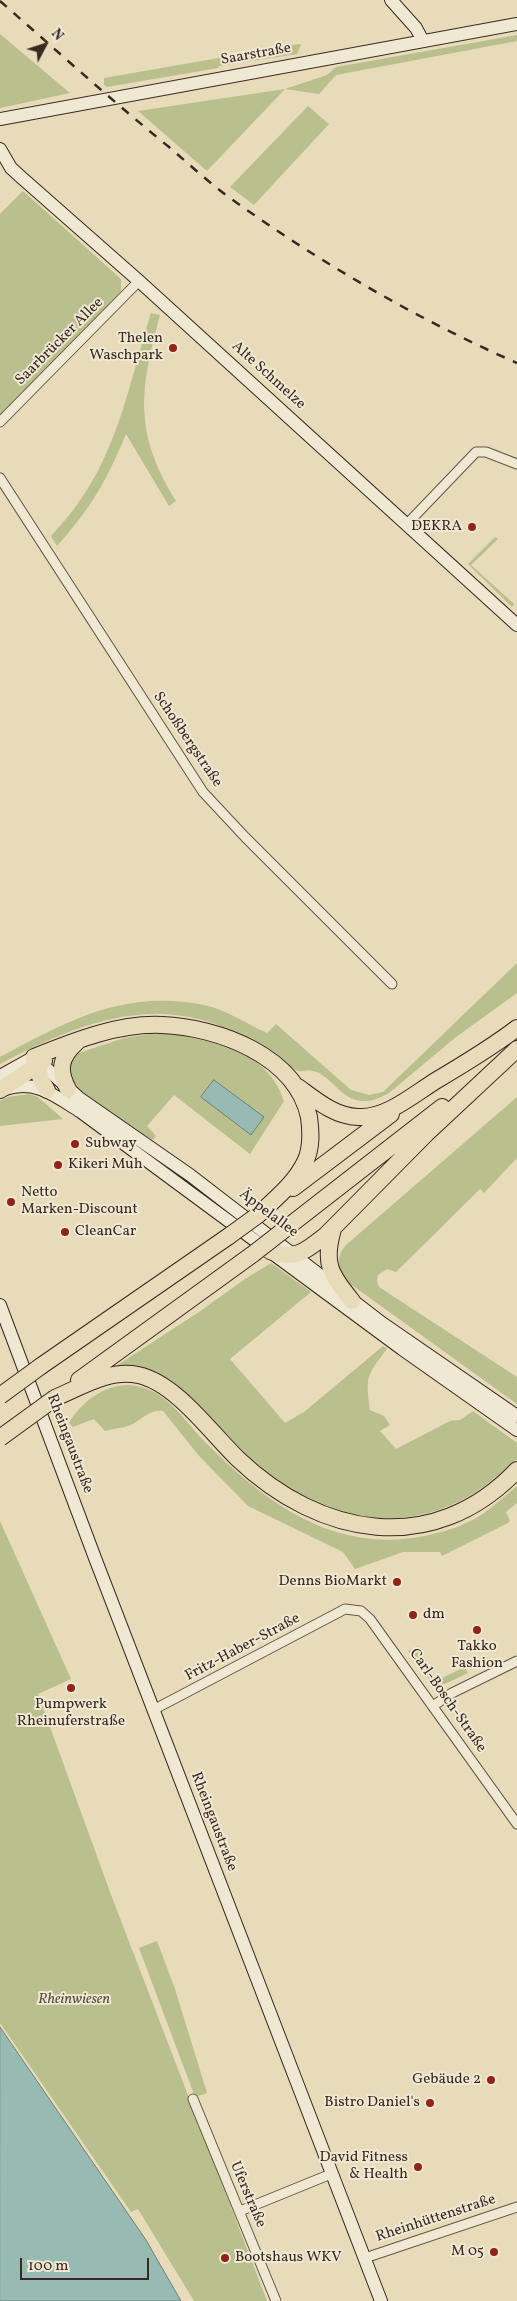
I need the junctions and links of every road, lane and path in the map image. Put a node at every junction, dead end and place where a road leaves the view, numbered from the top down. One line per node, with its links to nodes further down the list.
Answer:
1 (391, 0): 3 (street)
2 (517, 24): 3 (street, Saarstraße)
3 (422, 41): 4 (street, Saarstraße)
4 (0, 119)
5 (1, 153): 6 (street, Alte Schmelze)
6 (139, 281): 7 (street, Saarbrücker Allee); 10 (street, Alte Schmelze)
7 (0, 422)
8 (517, 464): 10 (street)
9 (0, 478): 12 (street, Schoßbergstraße)
10 (407, 524): 11 (street, Alte Schmelze)
11 (517, 625)
12 (392, 984)
13 (517, 1028): 19 (highway)
14 (77, 1041): 16 (highway); 18 (highway); 20 (highway)
15 (517, 1048): 24 (highway); 30 (highway, bridge)
16 (38, 1062): 17 (street); 20 (street, Äppelallee); 21 (highway); 22 (highway)
17 (0, 1076)
18 (292, 1082): 19 (highway); 23 (highway)
19 (428, 1086): 23 (highway)
20 (68, 1089): 26 (street, Äppelallee)
21 (47, 1090): 22 (street, Äppelallee); 25 (street, Äppelallee)
22 (0, 1091)
23 (258, 1215): 29 (highway, bridge)
24 (333, 1229): 26 (highway); 27 (highway)
25 (270, 1251): 26 (highway); 32 (street, Äppelallee)
26 (295, 1254): 27 (street, Äppelallee)
27 (352, 1301): 31 (street, Äppelallee)
28 (0, 1305): 38 (street, Rheingaustraße)
29 (0, 1396)
30 (55, 1398): 33 (highway, bridge); 34 (highway)
31 (517, 1416)
32 (517, 1430)
33 (0, 1438)
34 (514, 1475)
35 (345, 1609): 37 (street, Carl-Bosch-Straße); 38 (street, Fritz-Haber-Straße)
36 (517, 1661): 37 (street)
37 (433, 1706): 39 (street, Carl-Bosch-Straße)
38 (153, 1710): 41 (street, Rheingaustraße)
39 (517, 1824)
40 (194, 2099): 43 (street, Uferstraße)
41 (331, 2174): 43 (street); 44 (street, Rheingaustraße)
42 (517, 2207): 44 (street, Rheinhüttenstraße)
43 (240, 2211): 45 (street, Uferstraße)
44 (365, 2258): 46 (street, Rheingaustraße)
45 (276, 2301)
46 (382, 2301)

